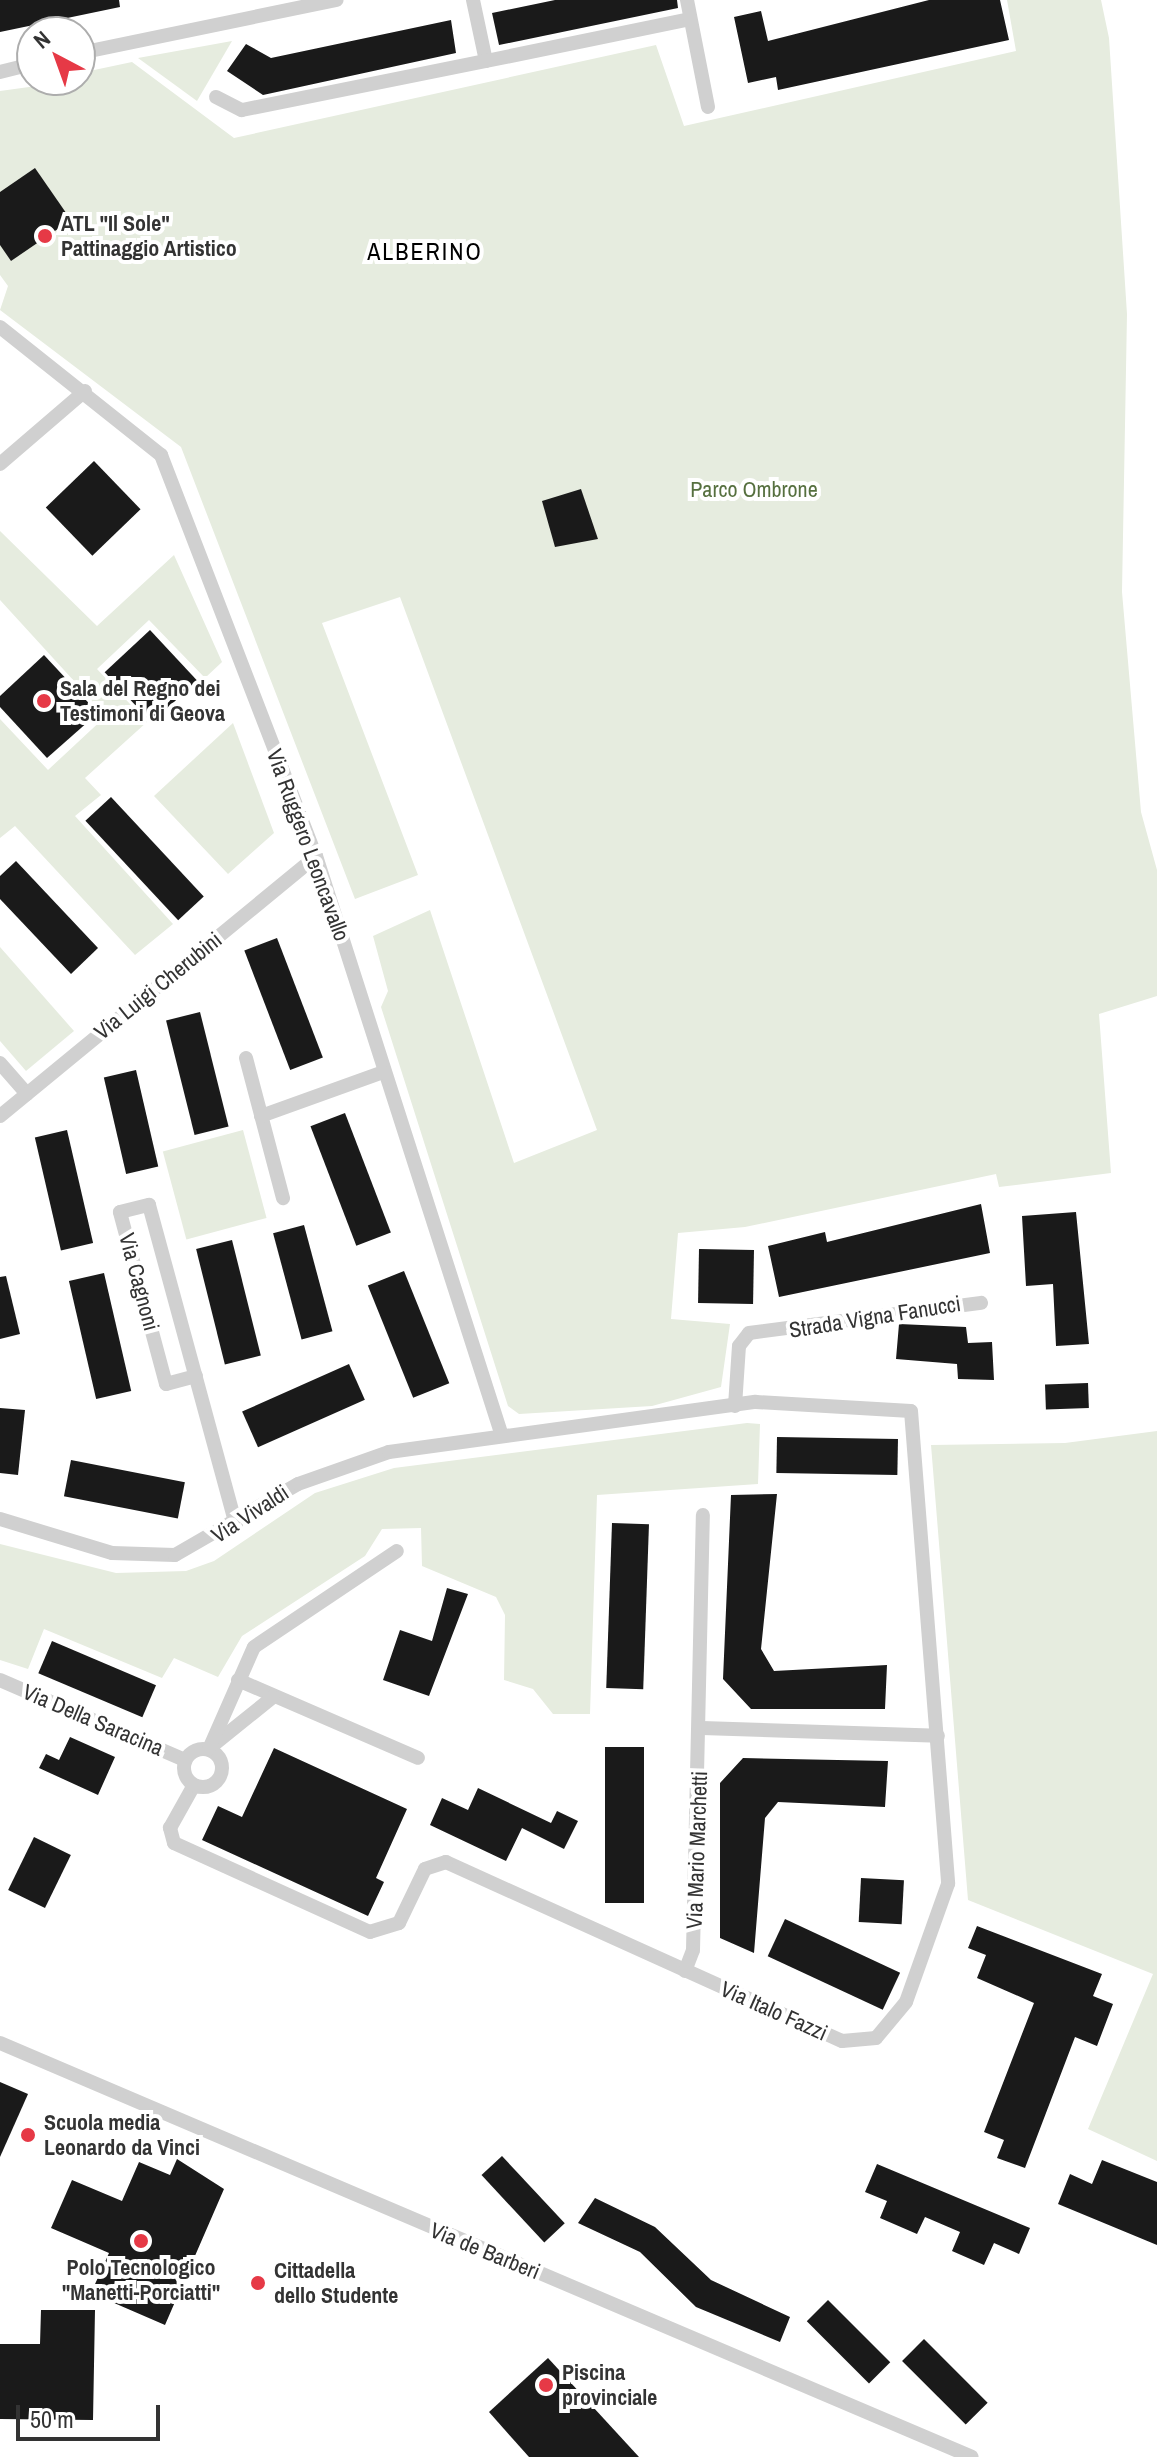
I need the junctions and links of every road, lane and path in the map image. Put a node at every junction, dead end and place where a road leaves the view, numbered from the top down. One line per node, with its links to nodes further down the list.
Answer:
1 (337, 0): 5 (street)
2 (473, 0): 6 (street)
3 (687, 0): 4 (street)
4 (690, 19): 6 (street); 8 (street)
5 (96, 50)
6 (486, 61): 7 (street)
7 (216, 97)
8 (708, 107)
9 (0, 327): 10 (street, Via Ruggero Leoncavallo)
10 (85, 391): 11 (street); 12 (street, Via Ruggero Leoncavallo)
11 (0, 464)
12 (316, 856): 15 (street, Via Ruggero Leoncavallo); 16 (street, Via Luigi Cherubini)
13 (246, 1058): 18 (street)
14 (0, 1063): 16 (street)
15 (383, 1072): 18 (street); 23 (street, Via Ruggero Leoncavallo)
16 (27, 1094): 17 (street, Via Luigi Cherubini)
17 (0, 1116)
18 (261, 1116): 19 (street)
19 (283, 1198)
20 (981, 1303): 22 (street, Strada Vigna Fanucci)
21 (196, 1376): 21 (street, Via Cagnoni); 26 (street, Via Cagnoni)
22 (735, 1406): 23 (street); 32 (street, Via Italo Fazzi)
23 (502, 1436): 26 (street, Via Vivaldi)
24 (703, 1515): 31 (street, Via Mario Marchetti)
25 (0, 1519): 26 (street, Via Vivaldi)
26 (236, 1525)
27 (397, 1551): 29 (street)
28 (0, 1680): 35 (street, Via Della Saracina)
29 (238, 1680): 30 (street); 33 (street)
30 (273, 1697): 33 (street, Via Della Saracina); 34 (street)
31 (702, 1728): 32 (street); 37 (street, Via Mario Marchetti)
32 (938, 1736): 37 (street, Via Italo Fazzi)
33 (209, 1749): 35 (street, Via Della Saracina); 36 (street)
34 (418, 1758)
35 (185, 1760): 36 (street, Via Della Saracina)
36 (194, 1785): 37 (street, Via Italo Fazzi)
37 (685, 1971)
38 (0, 2043): 39 (street, Via de Barberi)
39 (972, 2457)

